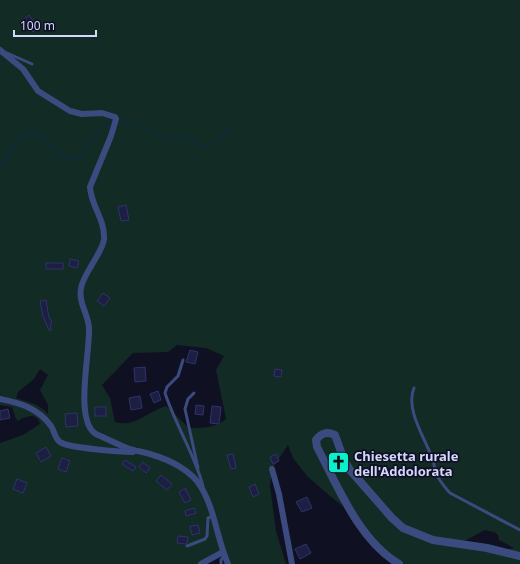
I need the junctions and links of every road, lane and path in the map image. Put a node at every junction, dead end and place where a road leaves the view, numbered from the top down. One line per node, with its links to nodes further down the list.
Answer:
1 (0, 50): 2 (lane); 7 (street)
2 (32, 64)
3 (183, 360): 9 (lane)
4 (414, 388): 12 (lane)
5 (194, 393): 9 (lane)
6 (0, 399): 7 (street)
7 (141, 452): 10 (street)
8 (272, 469): 19 (street)
9 (199, 472): 10 (lane)
10 (205, 496): 11 (street)
11 (213, 516): 13 (lane); 14 (street)
12 (520, 530)
13 (187, 546)
14 (224, 554): 16 (street); 17 (lane); 18 (street)
15 (520, 556): 20 (street)
16 (201, 564)
17 (221, 564)
18 (228, 564)
19 (292, 564)
20 (399, 564)

